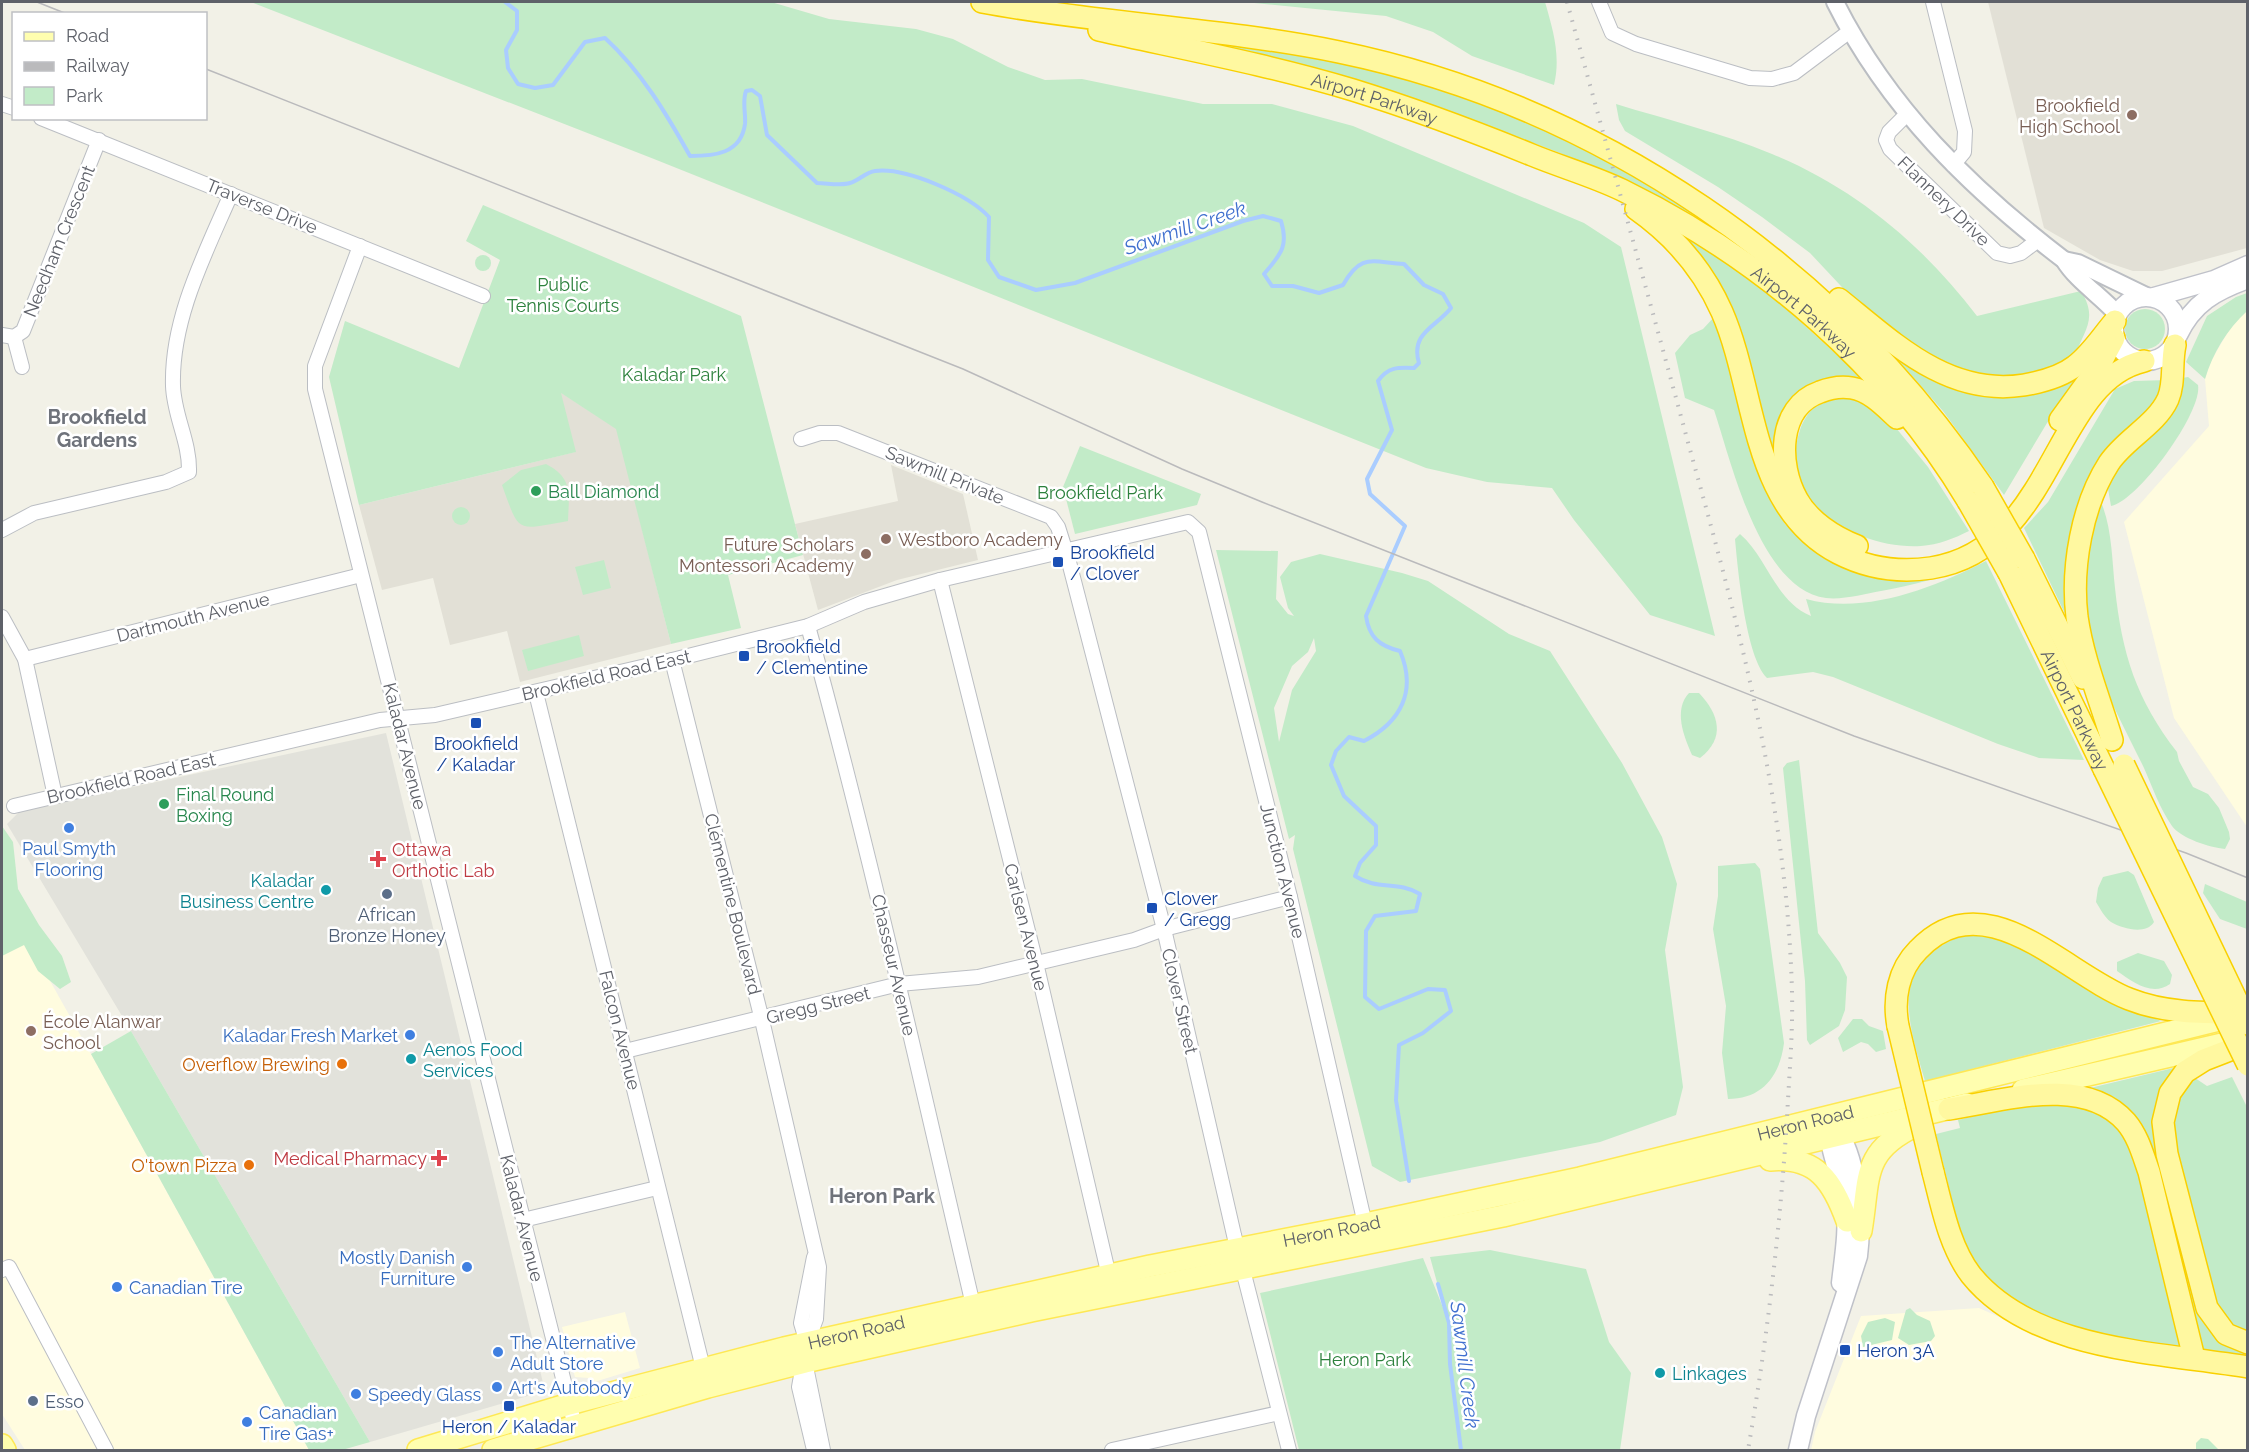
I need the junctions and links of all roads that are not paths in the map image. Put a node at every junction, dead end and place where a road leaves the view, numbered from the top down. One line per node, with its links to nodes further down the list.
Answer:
1 (986, 2): 10 (highway, Airport Parkway); 12 (highway, Airport Parkway)
2 (1599, 2): 5 (street)
3 (1835, 2): 5 (street, Flannery Drive)
4 (1933, 2): 9 (street)
5 (1850, 32): 6 (street, Flannery Drive)
6 (1908, 113): 9 (street, Flannery Drive); 13 (street, Flannery Drive)
7 (46, 120): 8 (street, Traverse Drive)
8 (99, 140): 11 (street, Traverse Drive); 21 (street, Needham Crescent)
9 (1953, 165): 13 (street, Flannery Drive)
10 (1579, 174): 23 (highway); 26 (highway, Airport Parkway)
11 (231, 194): 14 (street, Traverse Drive); 28 (street)
12 (1687, 196): 20 (highway); 26 (highway, Airport Parkway)
13 (2038, 240): 15 (street, Flannery Drive)
14 (360, 246): 18 (street, Traverse Drive); 31 (street, Kaladar Avenue)
15 (2064, 260): 19 (street, Flannery Drive); 20 (street, Flannery Drive)
16 (2247, 265): 19 (main road)
17 (2247, 279): 22 (main road)
18 (483, 296)
19 (2150, 297): 20 (main road); 22 (main road)
20 (2115, 324): 23 (main road); 26 (highway)
21 (8, 336): 24 (street, Needham Crescent)
22 (2176, 341): 23 (main road); 39 (highway)
23 (2144, 361)
24 (22, 367)
25 (801, 439): 29 (street, Sawmill Private)
26 (1975, 494): 30 (highway, Airport Parkway, bridge)
27 (1191, 524): 29 (street, Brookfield Road East); 43 (street, Junction Avenue)
28 (2, 530)
29 (1067, 552): 32 (street, Brookfield Road East); 44 (street, Clover Street)
30 (2017, 566): 39 (highway, Airport Parkway); 40 (highway, Airport Parkway)
31 (361, 575): 35 (street, Dartmouth Avenue); 38 (street, Kaladar Avenue)
32 (940, 580): 34 (street, Brookfield Road East); 45 (street, Carlsen Avenue)
33 (2, 617): 35 (street)
34 (808, 626): 36 (street, Brookfield Road East); 46 (street, Chasseur Avenue)
35 (25, 659): 41 (street)
36 (672, 660): 37 (street, Brookfield Road East); 48 (street, Clémentine Boulevard)
37 (536, 693): 38 (street, Brookfield Road East); 51 (street, Falcon Avenue)
38 (399, 718): 41 (street, Brookfield Road East); 58 (street, Kaladar Avenue)
39 (2112, 740): 40 (highway, Airport Parkway)
40 (2114, 767): 49 (highway, Airport Parkway, bridge); 52 (highway, Airport Parkway, bridge)
41 (55, 796): 42 (street, Brookfield Road East)
42 (14, 806)
43 (1290, 897): 44 (street, Gregg Street); 59 (street, Junction Avenue)
44 (1164, 929): 45 (street, Gregg Street); 61 (street, Clover Street)
45 (1036, 963): 46 (street, Gregg Street); 63 (street, Carlsen Avenue)
46 (899, 984): 48 (street, Gregg Street); 64 (street, Chasseur Avenue)
47 (2247, 1013): 54 (main road, Heron Road); 67 (highway, bridge)
48 (762, 1020): 51 (street, Gregg Street); 66 (street, Clémentine Boulevard)
49 (2247, 1024)
50 (2247, 1041): 53 (main road, Heron Road); 65 (highway)
51 (625, 1051): 57 (street, Falcon Avenue)
52 (2247, 1065)
53 (1949, 1109): 55 (main road, Heron Road); 60 (main road); 67 (highway)
54 (1829, 1118): 55 (main road); 59 (main road, Heron Road)
55 (1835, 1137): 56 (main road, Heron Road); 60 (main road)
56 (1719, 1165): 60 (main road); 61 (main road, Heron Road)
57 (657, 1188): 58 (street); 69 (street, Falcon Avenue)
58 (523, 1220): 70 (street, Kaladar Avenue)
59 (1365, 1224): 61 (main road, Heron Road)
60 (1854, 1226): 82 (main road)
61 (1240, 1258): 63 (main road, Heron Road); 66 (main road, Heron Road); 71 (street, Clover Street)
62 (2, 1270): 75 (street)
63 (1109, 1276): 64 (main road, Heron Road)
64 (973, 1305): 66 (main road, Heron Road)
65 (2247, 1343)
66 (806, 1352): 69 (main road, Heron Road); 72 (main road, Heron Road); 78 (street, Clémentine Boulevard); 79 (street, Clémentine Boulevard)
67 (2194, 1358): 68 (highway)
68 (2247, 1367)
69 (703, 1368): 70 (main road, Heron Road)
70 (569, 1404): 72 (street, Kaladar Avenue); 76 (main road, Heron Road)
71 (1279, 1413): 80 (street); 81 (street, Clover Street)
72 (575, 1426): 77 (main road, Heron Road)
73 (2, 1444): 74 (main road)
74 (5, 1450)
75 (106, 1450)
76 (418, 1450)
77 (493, 1450)
78 (814, 1450)
79 (823, 1450)
80 (1112, 1450)
81 (1289, 1450)
82 (1798, 1450)

